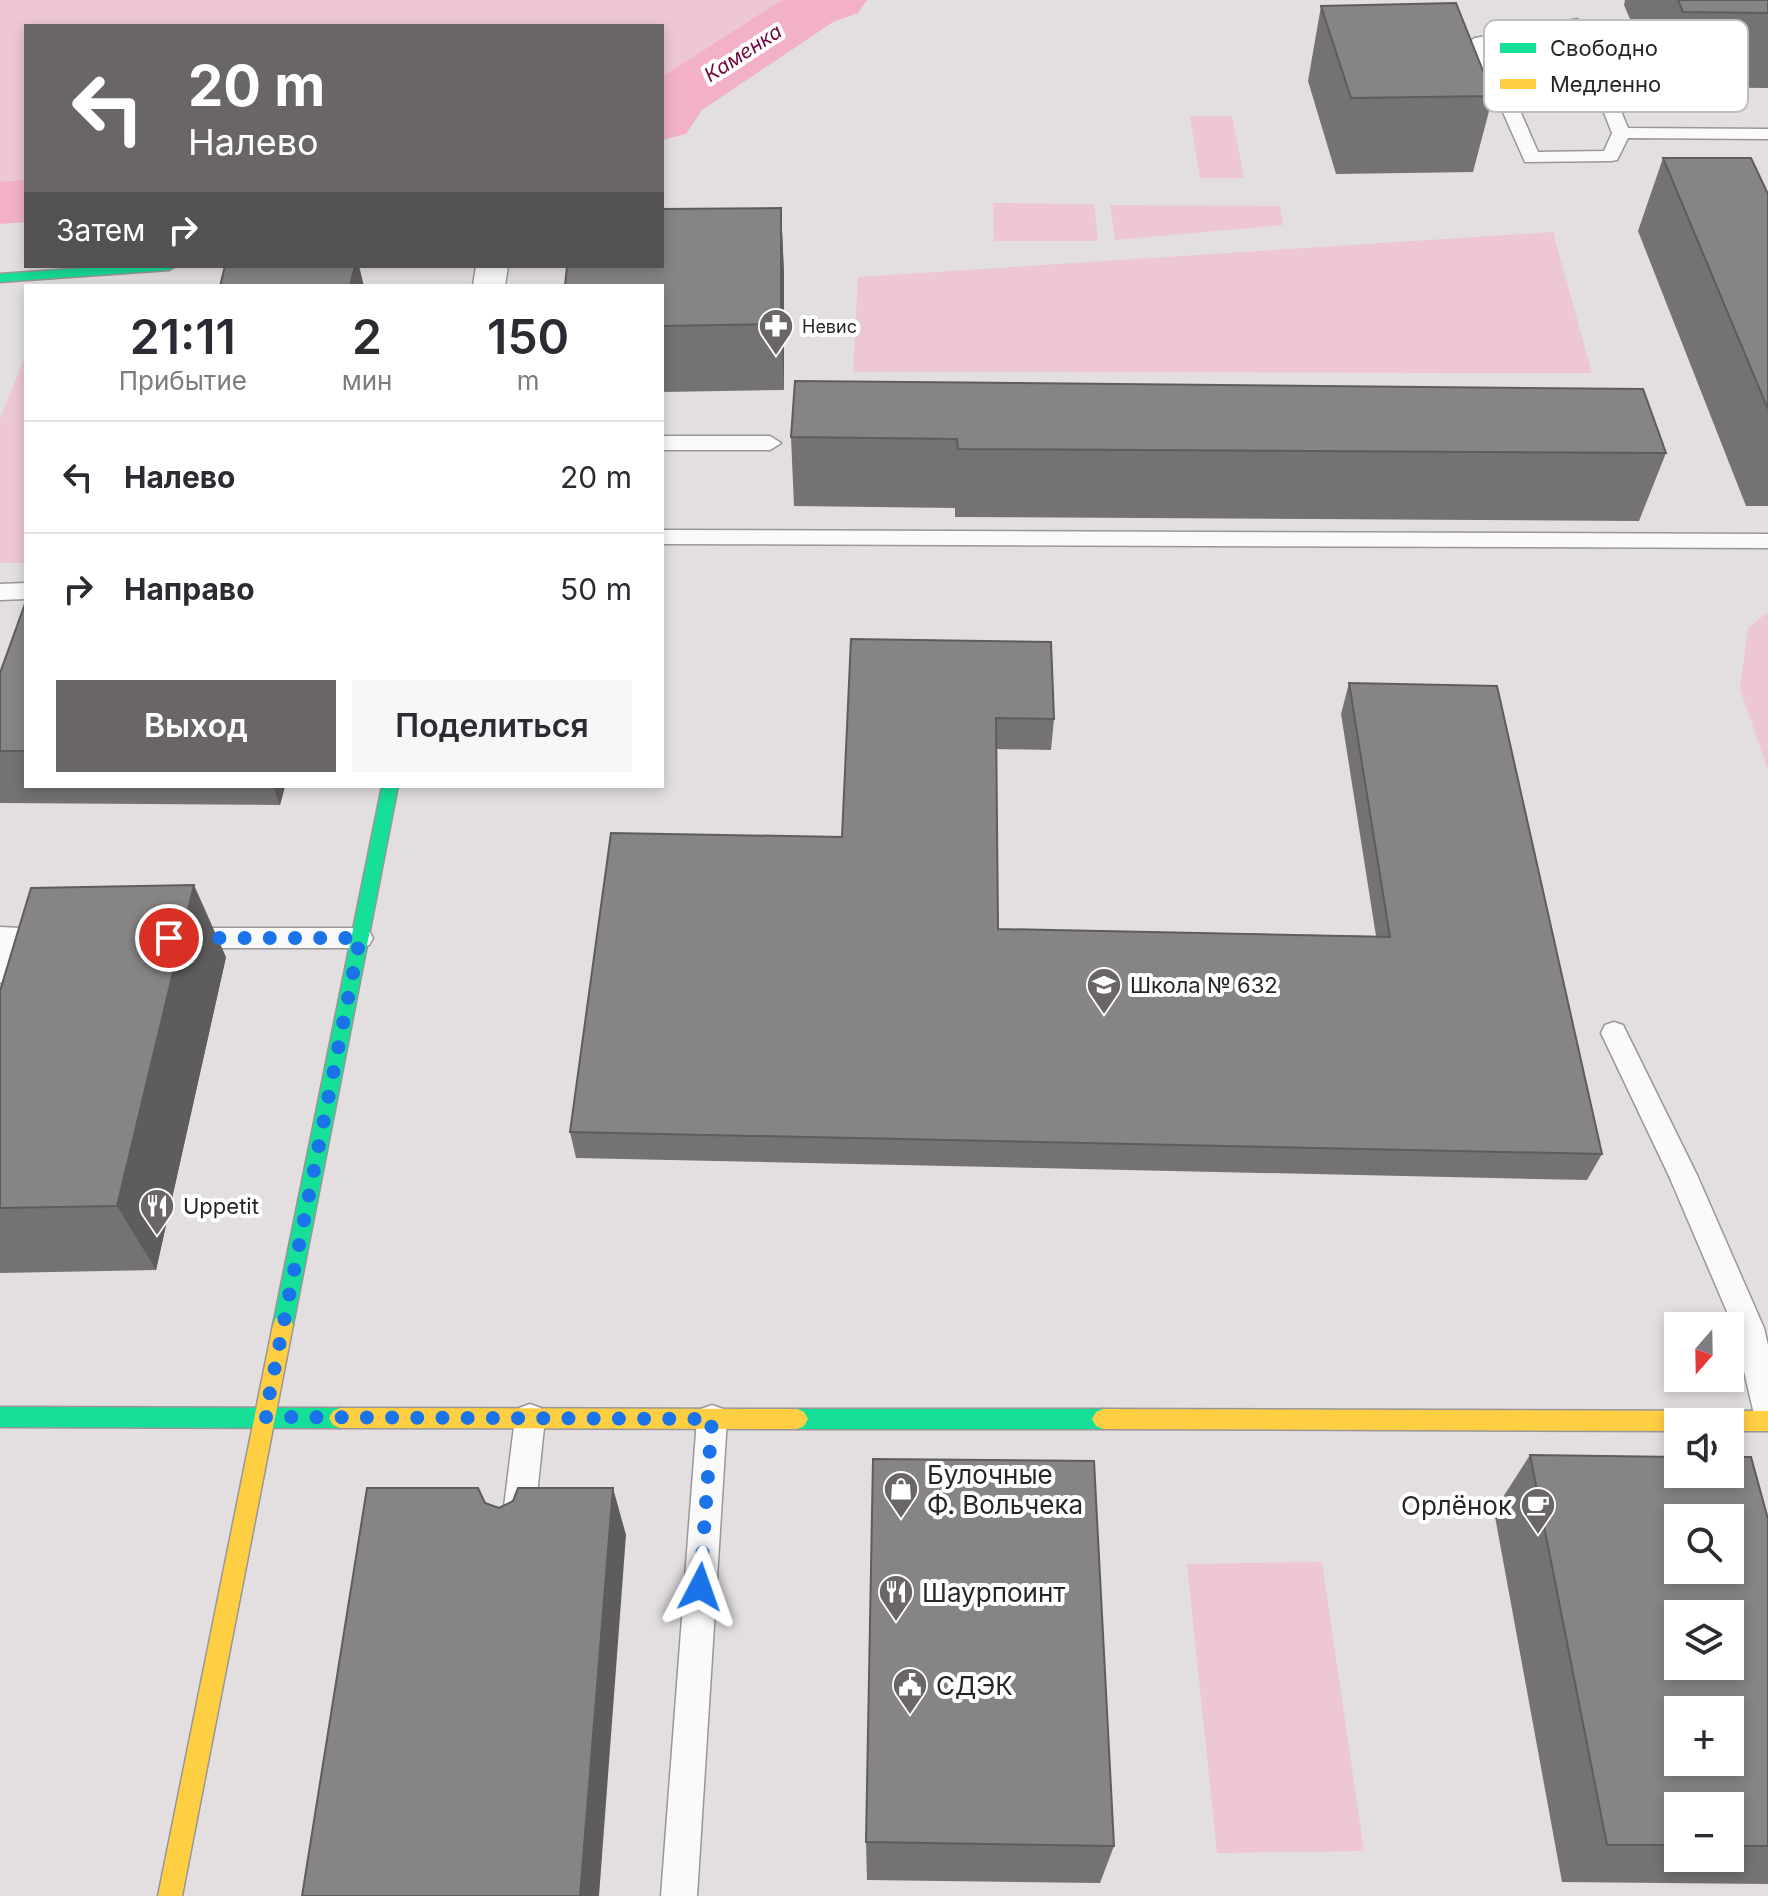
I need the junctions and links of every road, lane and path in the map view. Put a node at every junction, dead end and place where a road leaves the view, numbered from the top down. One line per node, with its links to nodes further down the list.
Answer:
1 (1484, 41): 2 (lane)
2 (1484, 58)
3 (1511, 112): 5 (lane)
4 (1613, 112): 5 (lane)
5 (1621, 133): 6 (lane)
6 (1768, 134)
7 (141, 268): 8 (street)
8 (0, 278)
9 (664, 443): 10 (lane)
10 (770, 443)
11 (664, 537): 12 (lane)
12 (1768, 541)
13 (24, 591): 14 (lane)
14 (0, 592)
15 (390, 788): 19 (street)
16 (6, 937): 17 (lane); 20 (lane)
17 (82, 937)
18 (161, 938): 19 (lane)
19 (360, 938): 24 (street)
20 (0, 972)
21 (1614, 1033): 22 (lane)
22 (1768, 1410)
23 (0, 1417): 24 (street)
24 (265, 1417): 25 (street); 29 (street)
25 (530, 1418): 26 (street); 28 (lane)
26 (712, 1419): 27 (street); 30 (lane)
27 (1768, 1421)
28 (517, 1535)
29 (170, 1896)
30 (679, 1896)

